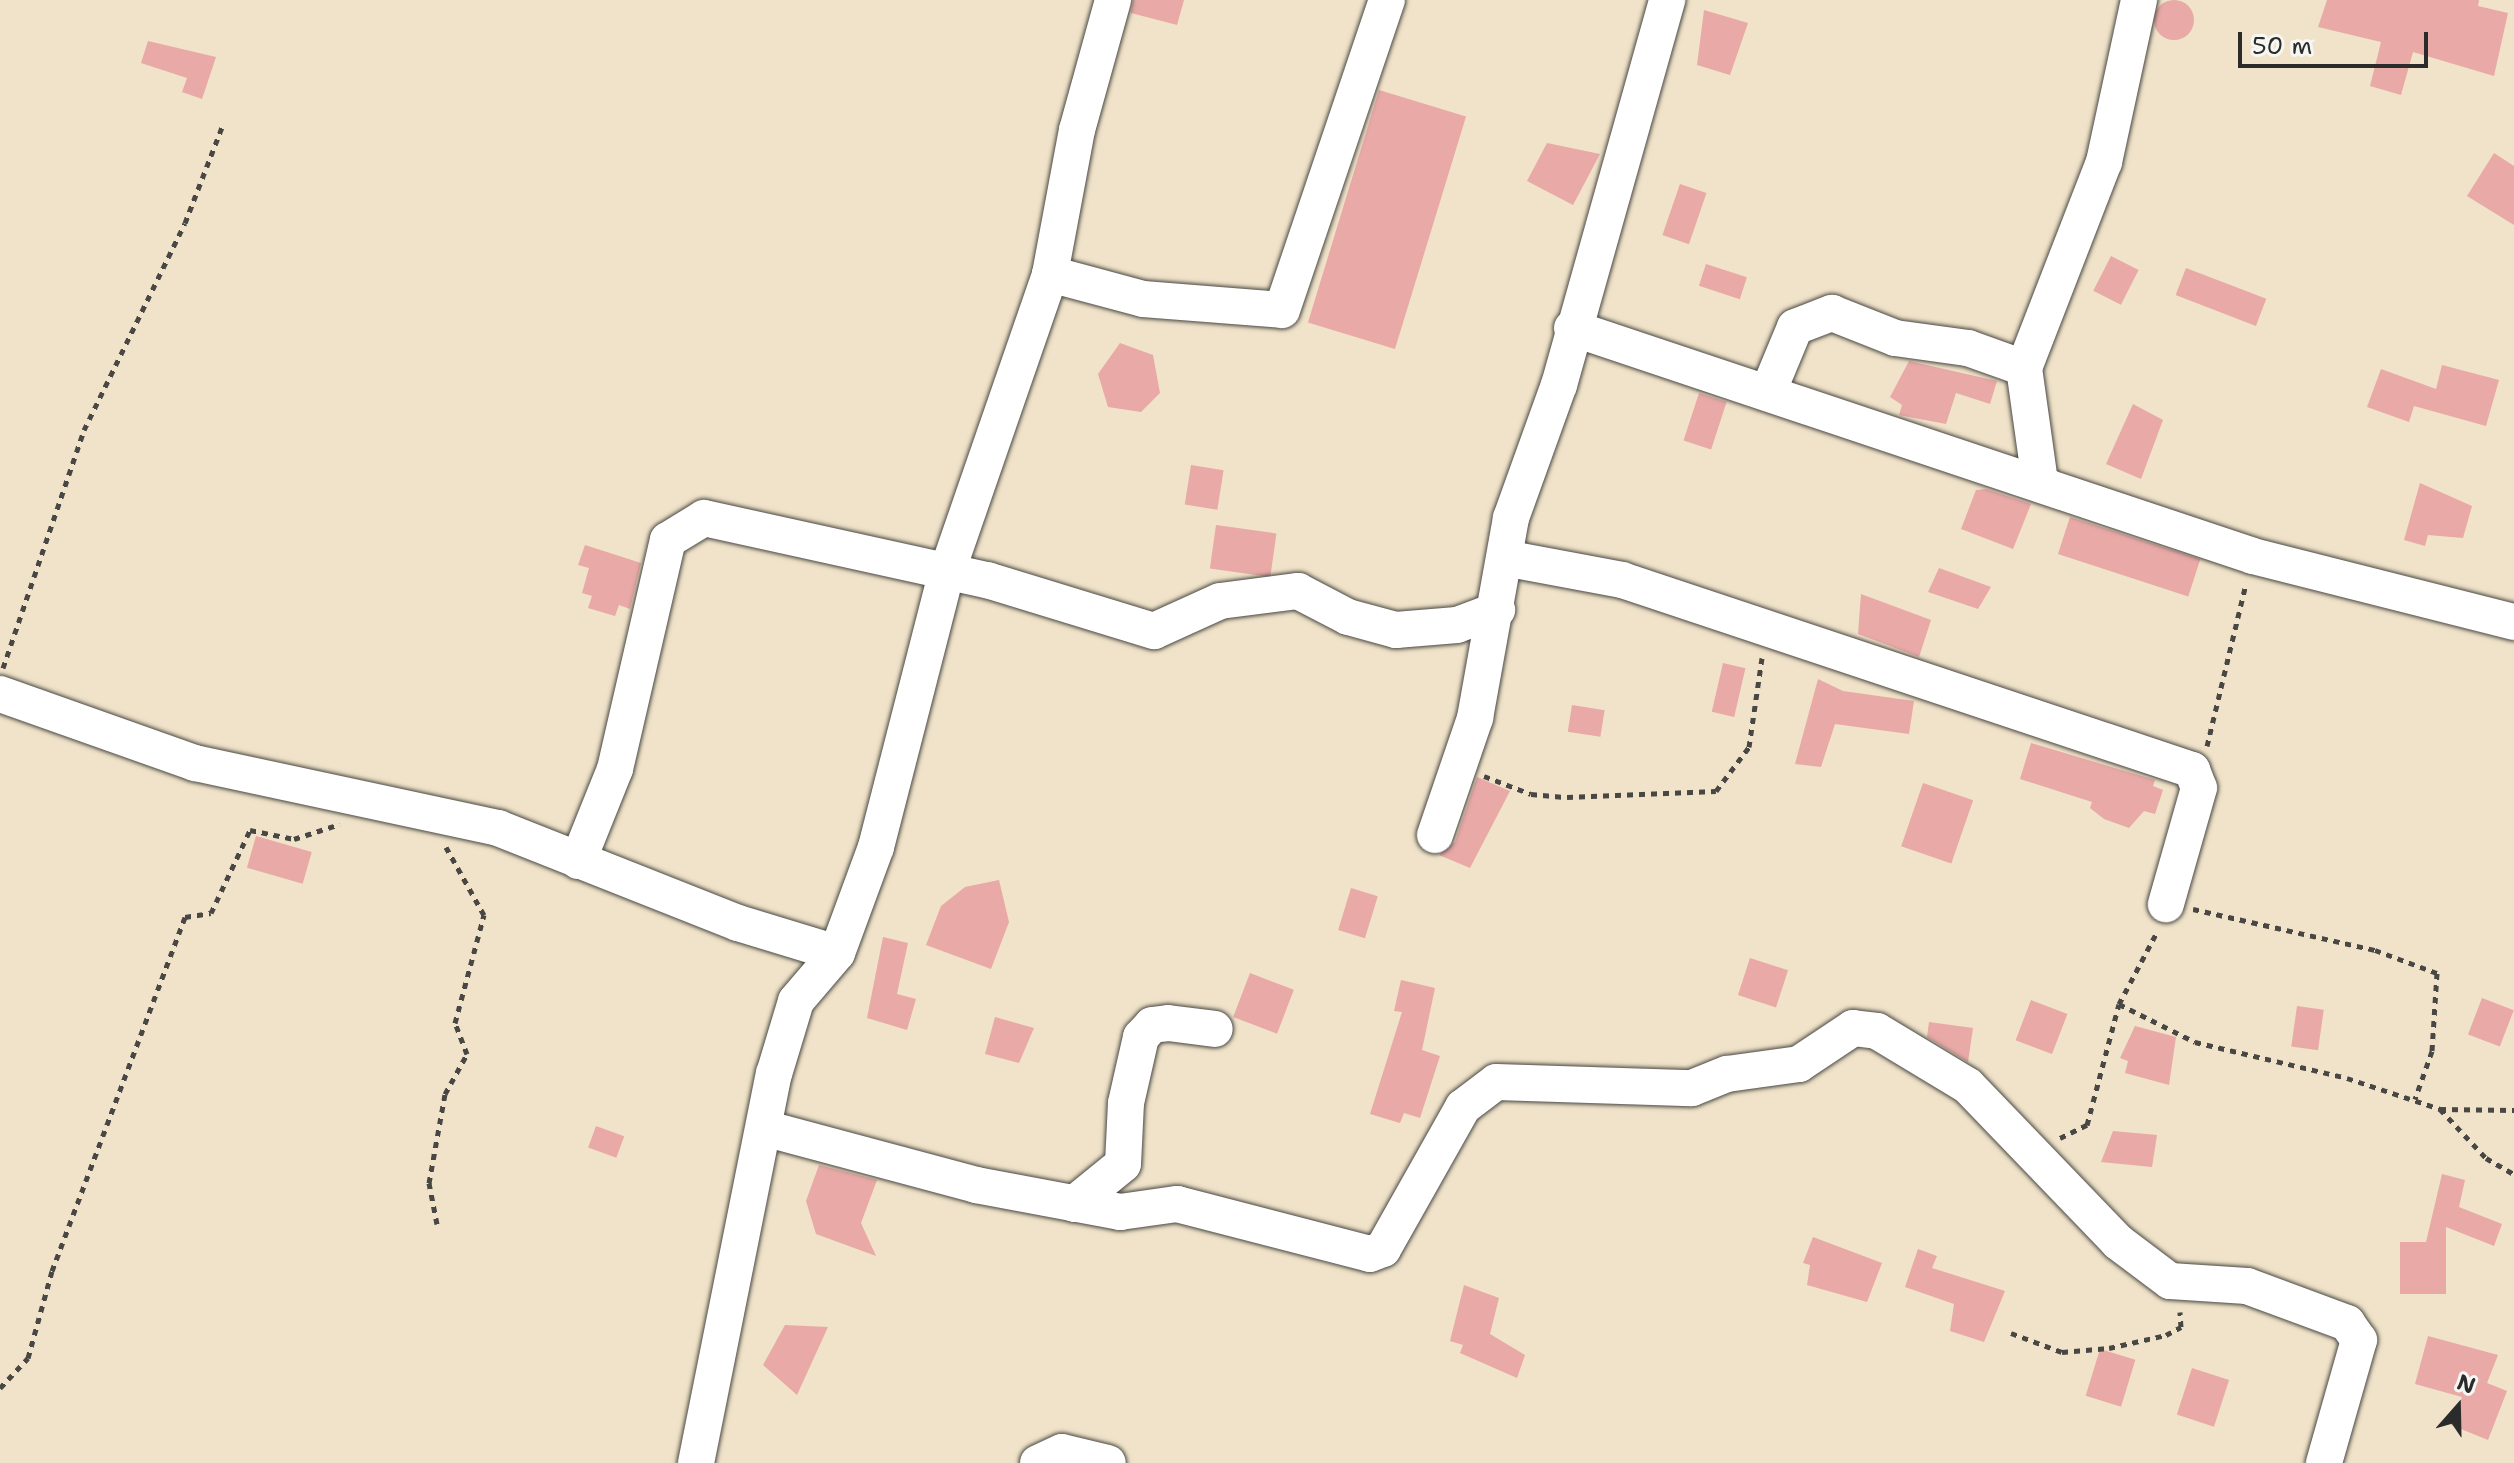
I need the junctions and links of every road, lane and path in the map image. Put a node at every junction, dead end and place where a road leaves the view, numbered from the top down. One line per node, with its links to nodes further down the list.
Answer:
1 (1113, 0): 6 (street)
2 (1387, 0): 6 (street)
3 (1667, 0): 7 (street)
4 (2139, 0): 8 (street)
5 (222, 127): 17 (path)
6 (1050, 274): 13 (street)
7 (1572, 328): 9 (street); 12 (street)
8 (2024, 368): 9 (street); 10 (street)
9 (1768, 392): 10 (street)
10 (2040, 482): 11 (street)
11 (2253, 556): 15 (street); 20 (path)
12 (1510, 559): 14 (street); 16 (street)
13 (946, 575): 14 (street); 24 (street); 26 (street)
14 (1497, 610): 19 (street)
15 (2514, 622)
16 (1766, 632): 19 (path); 20 (street)
17 (0, 681)
18 (0, 694): 21 (street)
19 (1460, 767): 23 (street)
20 (2199, 777): 25 (street)
21 (371, 798): 22 (street); 39 (path)
22 (438, 812): 24 (street); 36 (path)
23 (1435, 835)
24 (578, 861): 26 (street)
25 (2166, 904): 27 (path); 29 (path)
26 (837, 953): 32 (street)
27 (2119, 1004): 29 (path); 33 (path)
28 (1215, 1029): 35 (street)
29 (2415, 1099): 30 (path)
30 (2440, 1109): 31 (path); 34 (path)
31 (2514, 1110)
32 (764, 1128): 35 (street); 40 (street)
33 (2034, 1147): 35 (street); 37 (street)
34 (2514, 1174)
35 (1074, 1204)
36 (437, 1224)
37 (2170, 1281): 38 (path); 43 (street)
38 (2011, 1333)
39 (0, 1388)
40 (696, 1463)
41 (1038, 1463): 42 (street)
42 (1108, 1463)
43 (2324, 1463)

